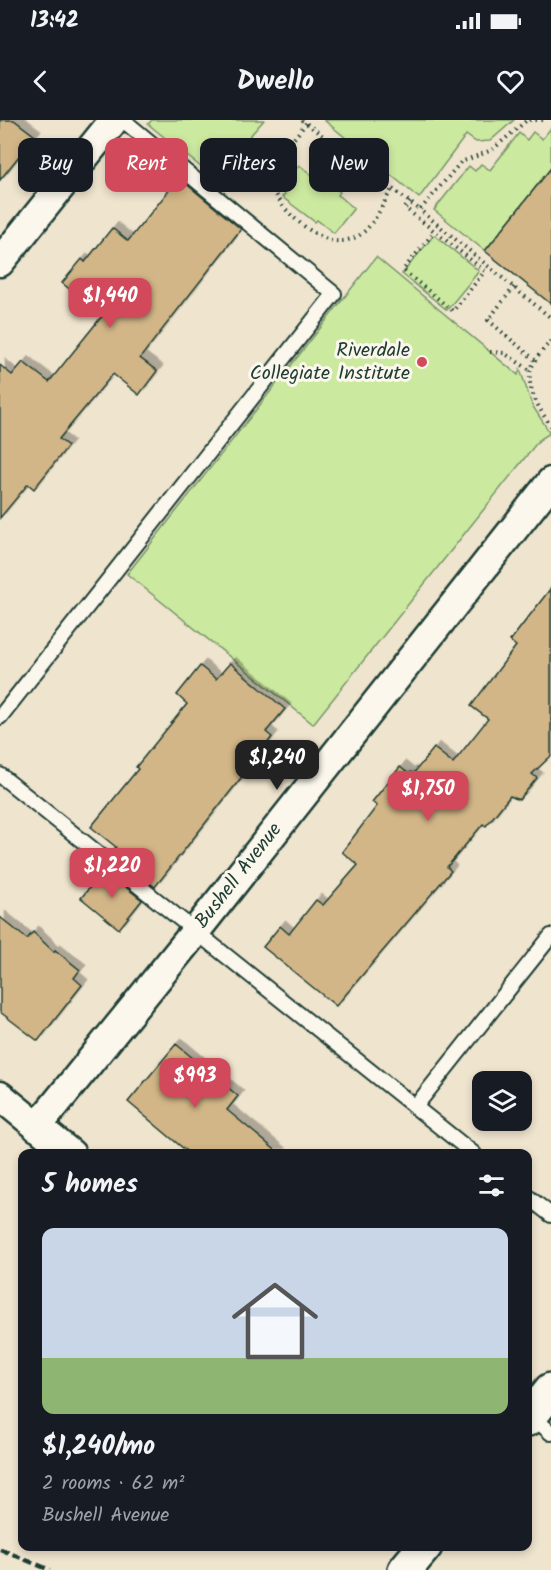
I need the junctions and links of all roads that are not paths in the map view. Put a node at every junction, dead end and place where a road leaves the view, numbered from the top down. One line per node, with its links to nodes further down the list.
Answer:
1 (114, 120): 3 (street)
2 (123, 120): 5 (lane)
3 (0, 262)
4 (551, 482): 7 (street, Bushell Avenue)
5 (0, 717)
6 (0, 775): 7 (lane)
7 (195, 932): 10 (lane); 11 (street, Bushell Avenue)
8 (551, 936): 10 (lane)
9 (0, 1096): 11 (street)
10 (415, 1107): 13 (lane)
11 (37, 1126): 12 (street)
12 (65, 1149)
13 (468, 1149)
14 (532, 1200): 15 (lane)
15 (551, 1215)
16 (551, 1390): 17 (street)
17 (537, 1422)
18 (421, 1551): 19 (street)
19 (405, 1570)

